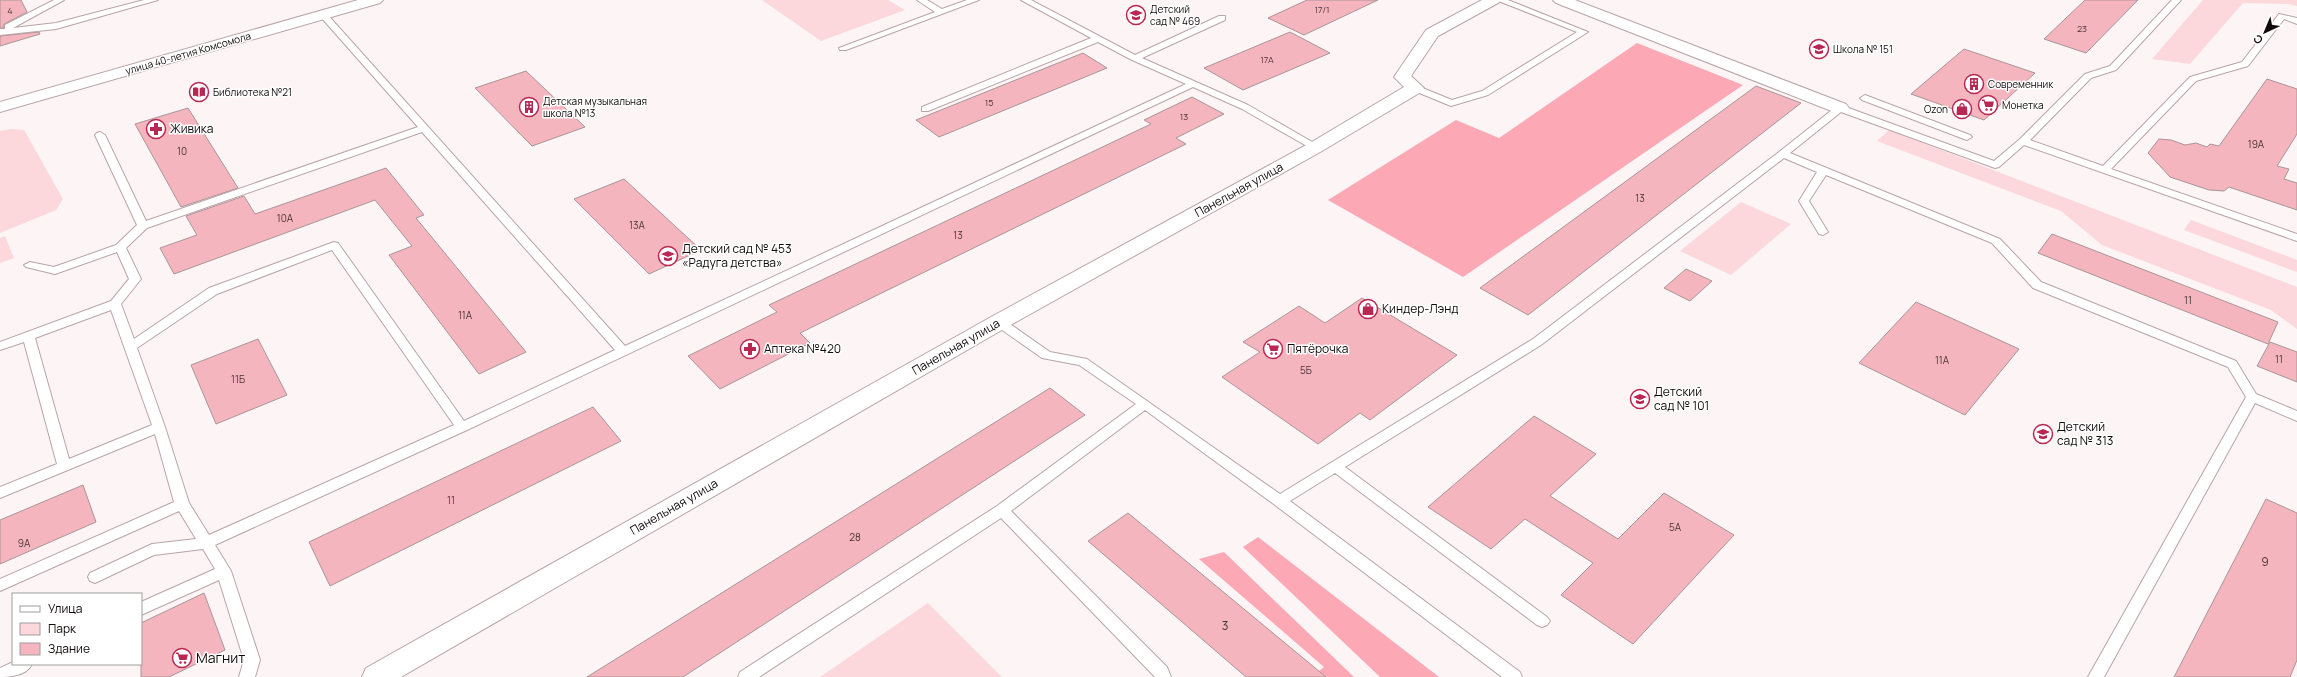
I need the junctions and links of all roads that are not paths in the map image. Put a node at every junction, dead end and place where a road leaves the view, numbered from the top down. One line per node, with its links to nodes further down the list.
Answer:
1 (60, 0): 15 (lane)
2 (154, 0): 15 (lane)
3 (375, 0): 12 (street, улица 40-летия Комсомола)
4 (921, 0): 11 (lane)
5 (975, 0): 11 (lane)
6 (1025, 0): 16 (lane)
7 (1493, 0): 20 (street)
8 (1500, 0): 20 (lane)
9 (1561, 0): 23 (street)
10 (2177, 0): 28 (lane)
11 (941, 12): 17 (lane)
12 (324, 15): 22 (street, улица 40-летия Комсомола); 25 (lane)
13 (1222, 18): 18 (lane)
14 (2297, 21): 31 (lane)
15 (0, 32)
16 (1099, 38): 18 (lane); 24 (lane)
17 (843, 48)
18 (1135, 58): 19 (lane)
19 (1193, 84): 29 (lane); 43 (lane)
20 (1415, 88): 29 (street, Панельная улица)
21 (1865, 98): 27 (lane)
22 (0, 107)
23 (1840, 108): 28 (lane); 30 (lane)
24 (925, 110)
25 (424, 128): 33 (lane); 43 (lane)
26 (100, 135): 33 (lane)
27 (1967, 137)
28 (2023, 141): 31 (lane)
29 (1316, 147): 39 (street, Панельная улица)
30 (1783, 154): 32 (lane); 50 (lane)
31 (2105, 169): 35 (lane)
32 (1822, 171): 34 (lane); 44 (lane)
33 (143, 226): 36 (lane)
34 (1823, 232)
35 (2297, 238)
36 (120, 248): 37 (lane); 38 (lane)
37 (30, 265)
38 (115, 304): 40 (lane); 42 (lane)
39 (999, 322): 45 (lane); 64 (street, Панельная улица)
40 (28, 336): 41 (lane); 49 (lane)
41 (0, 346)
42 (130, 347): 47 (lane); 48 (lane)
43 (623, 351): 47 (lane)
44 (2252, 397): 46 (lane); 68 (lane)
45 (1146, 404): 52 (lane); 54 (lane)
46 (2297, 416)
47 (462, 426): 55 (lane)
48 (159, 427): 49 (lane); 53 (lane)
49 (64, 466): 51 (lane)
50 (1337, 468): 52 (lane); 60 (lane)
51 (0, 493)
52 (1280, 501): 67 (lane)
53 (182, 504): 55 (lane); 58 (lane)
54 (1002, 510): 65 (lane); 66 (lane)
55 (205, 543): 56 (lane); 57 (lane)
56 (224, 571): 59 (lane); 63 (lane)
57 (95, 577)
58 (0, 585)
59 (142, 609)
60 (1542, 621)
61 (22, 665): 62 (lane)
62 (0, 675)
63 (248, 677)
64 (376, 677)
65 (746, 677)
66 (1163, 677)
67 (1514, 677)
68 (2096, 677)

